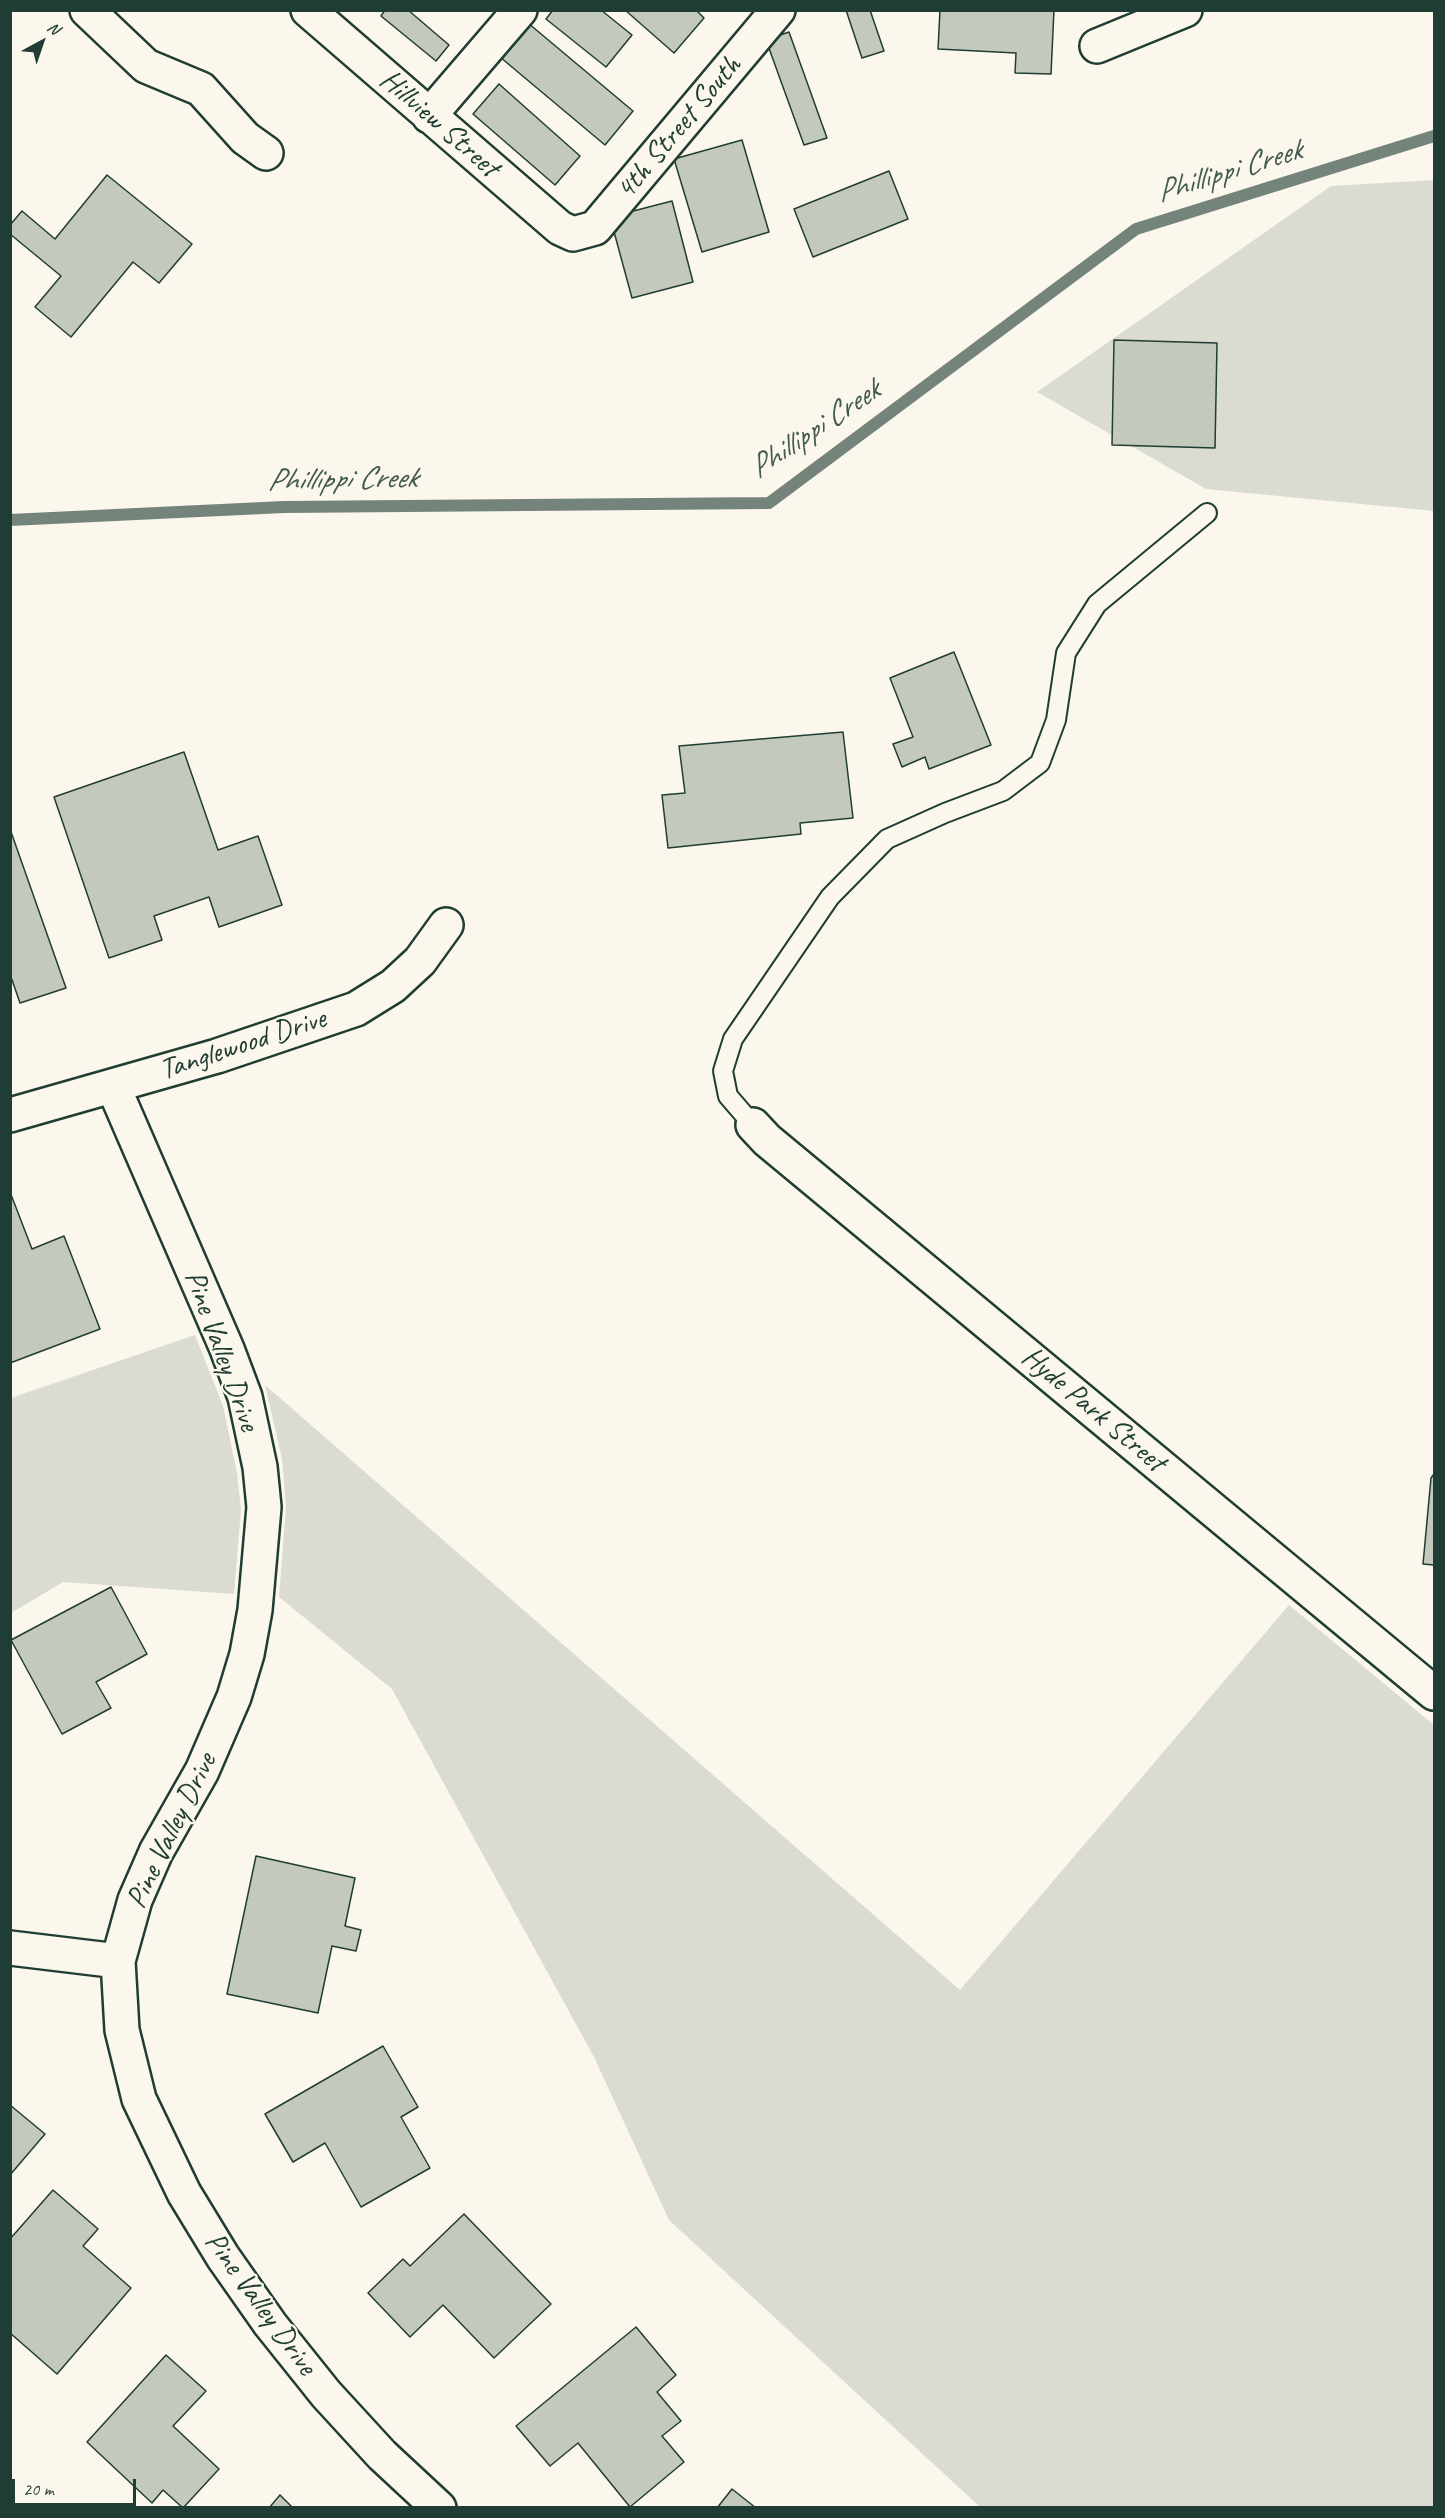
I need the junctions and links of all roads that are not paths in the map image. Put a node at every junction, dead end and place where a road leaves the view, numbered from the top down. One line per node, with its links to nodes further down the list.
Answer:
1 (87, 10): 8 (street)
2 (308, 10): 7 (street, Hillview Street)
3 (520, 10): 7 (street)
4 (778, 10): 9 (street, 4th Street South)
5 (1185, 10): 6 (street)
6 (1097, 46)
7 (429, 116): 9 (street, Hillview Street)
8 (266, 153)
9 (573, 234)
10 (1207, 513): 14 (lane)
11 (446, 925): 12 (street, Tanglewood Drive)
12 (113, 1086): 13 (street, Tanglewood Drive); 17 (street, Pine Valley Drive)
13 (10, 1115)
14 (753, 1125): 15 (street, Hyde Park Street)
15 (1434, 1694)
16 (10, 1948): 17 (street)
17 (118, 1961): 18 (street, Pine Valley Drive)
18 (439, 2508)

